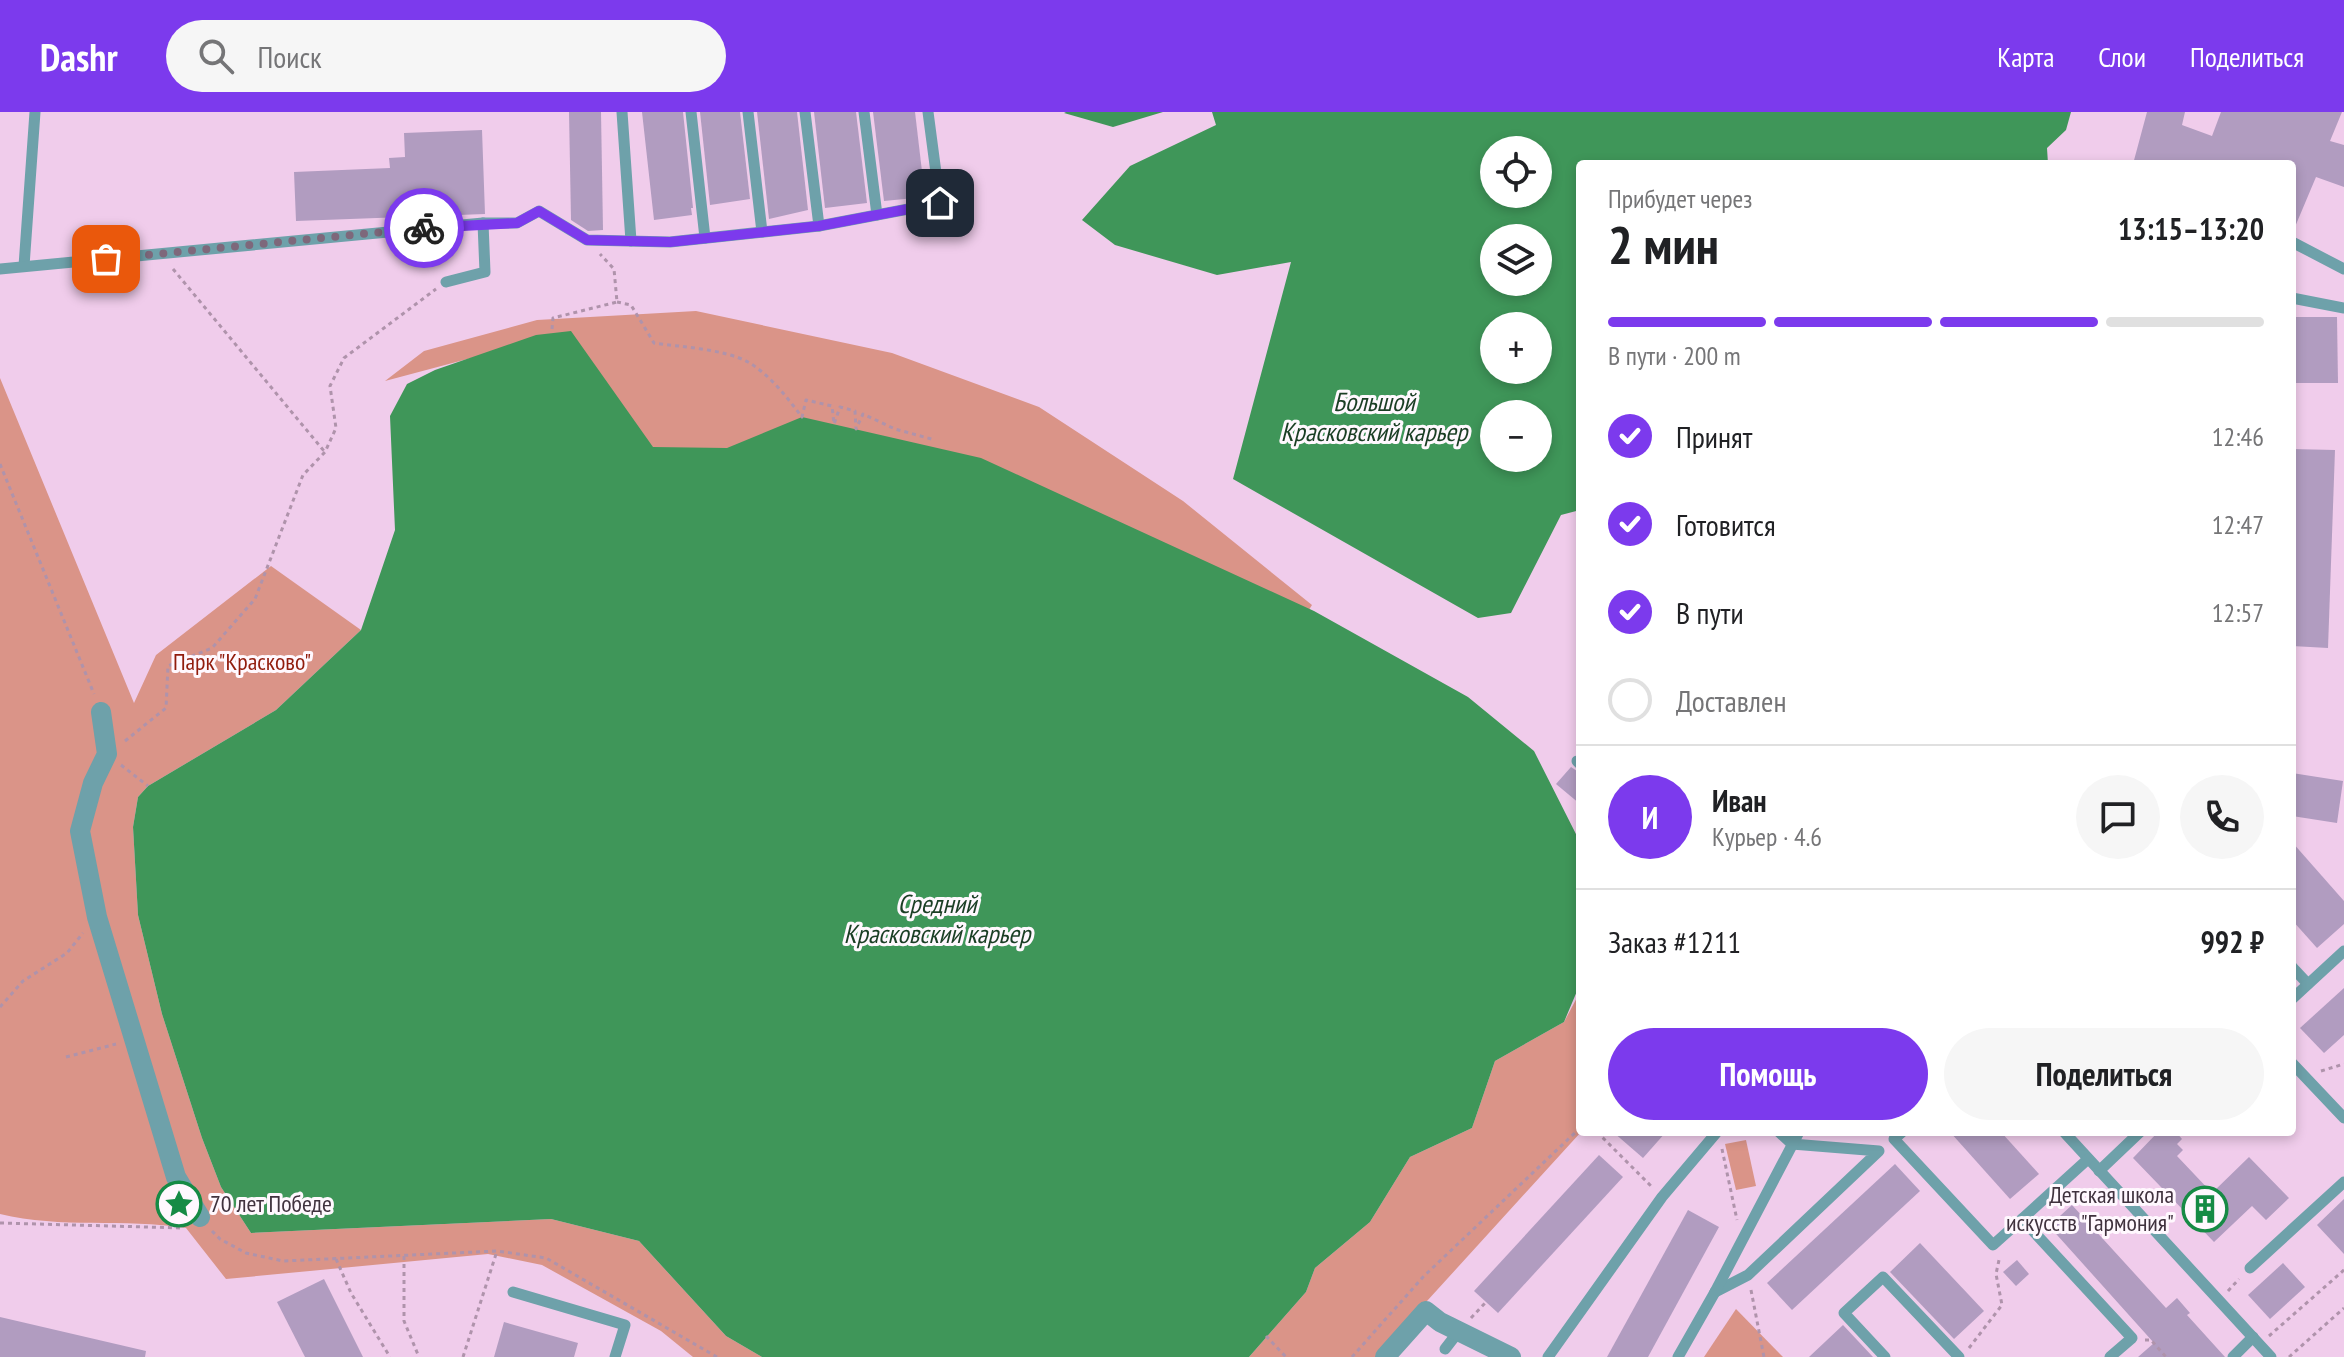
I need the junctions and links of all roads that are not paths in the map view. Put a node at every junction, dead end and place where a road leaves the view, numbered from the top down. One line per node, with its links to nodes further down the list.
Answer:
1 (35, 112): 15 (lane)
2 (622, 112): 13 (lane)
3 (691, 112): 12 (lane)
4 (748, 112): 11 (lane)
5 (805, 112): 10 (lane)
6 (864, 112): 8 (lane)
7 (928, 112): 8 (lane)
8 (877, 215): 10 (lane)
9 (483, 223): 13 (lane); 15 (lane); 18 (lane)
10 (819, 226): 11 (lane)
11 (762, 232): 12 (lane)
12 (705, 238): 13 (lane)
13 (631, 241)
14 (2296, 244): 17 (lane)
15 (24, 266): 16 (lane)
16 (0, 269)
17 (2344, 269)
18 (446, 282)
19 (2296, 299): 20 (lane)
20 (2344, 308)
21 (101, 712): 38 (street)
22 (2344, 951): 24 (lane)
23 (2296, 971): 24 (lane)
24 (2308, 984): 25 (lane)
25 (2296, 995)
26 (2296, 1067): 27 (lane)
27 (2344, 1118)
28 (1714, 1136): 49 (lane)
29 (1783, 1136): 34 (lane)
30 (1797, 1136): 34 (lane)
31 (1897, 1136): 39 (lane)
32 (2068, 1136): 35 (lane)
33 (2136, 1136): 36 (lane)
34 (1792, 1144): 42 (lane); 42 (lane)
35 (2088, 1159): 36 (lane); 39 (lane)
36 (2099, 1171): 44 (lane)
37 (2344, 1182): 40 (lane)
38 (200, 1217)
39 (2022, 1219): 53 (lane)
40 (2250, 1268)
41 (513, 1292): 46 (lane)
42 (1715, 1292): 50 (lane)
43 (1462, 1328): 45 (lane); 47 (street); 48 (street)
44 (2256, 1341): 54 (lane); 55 (lane)
45 (1445, 1349)
46 (615, 1357)
47 (1385, 1357)
48 (1511, 1357)
49 (1548, 1357)
50 (1678, 1357)
51 (1885, 1357): 52 (lane)
52 (1960, 1357)
53 (2110, 1357)
54 (2233, 1357)
55 (2271, 1357)

